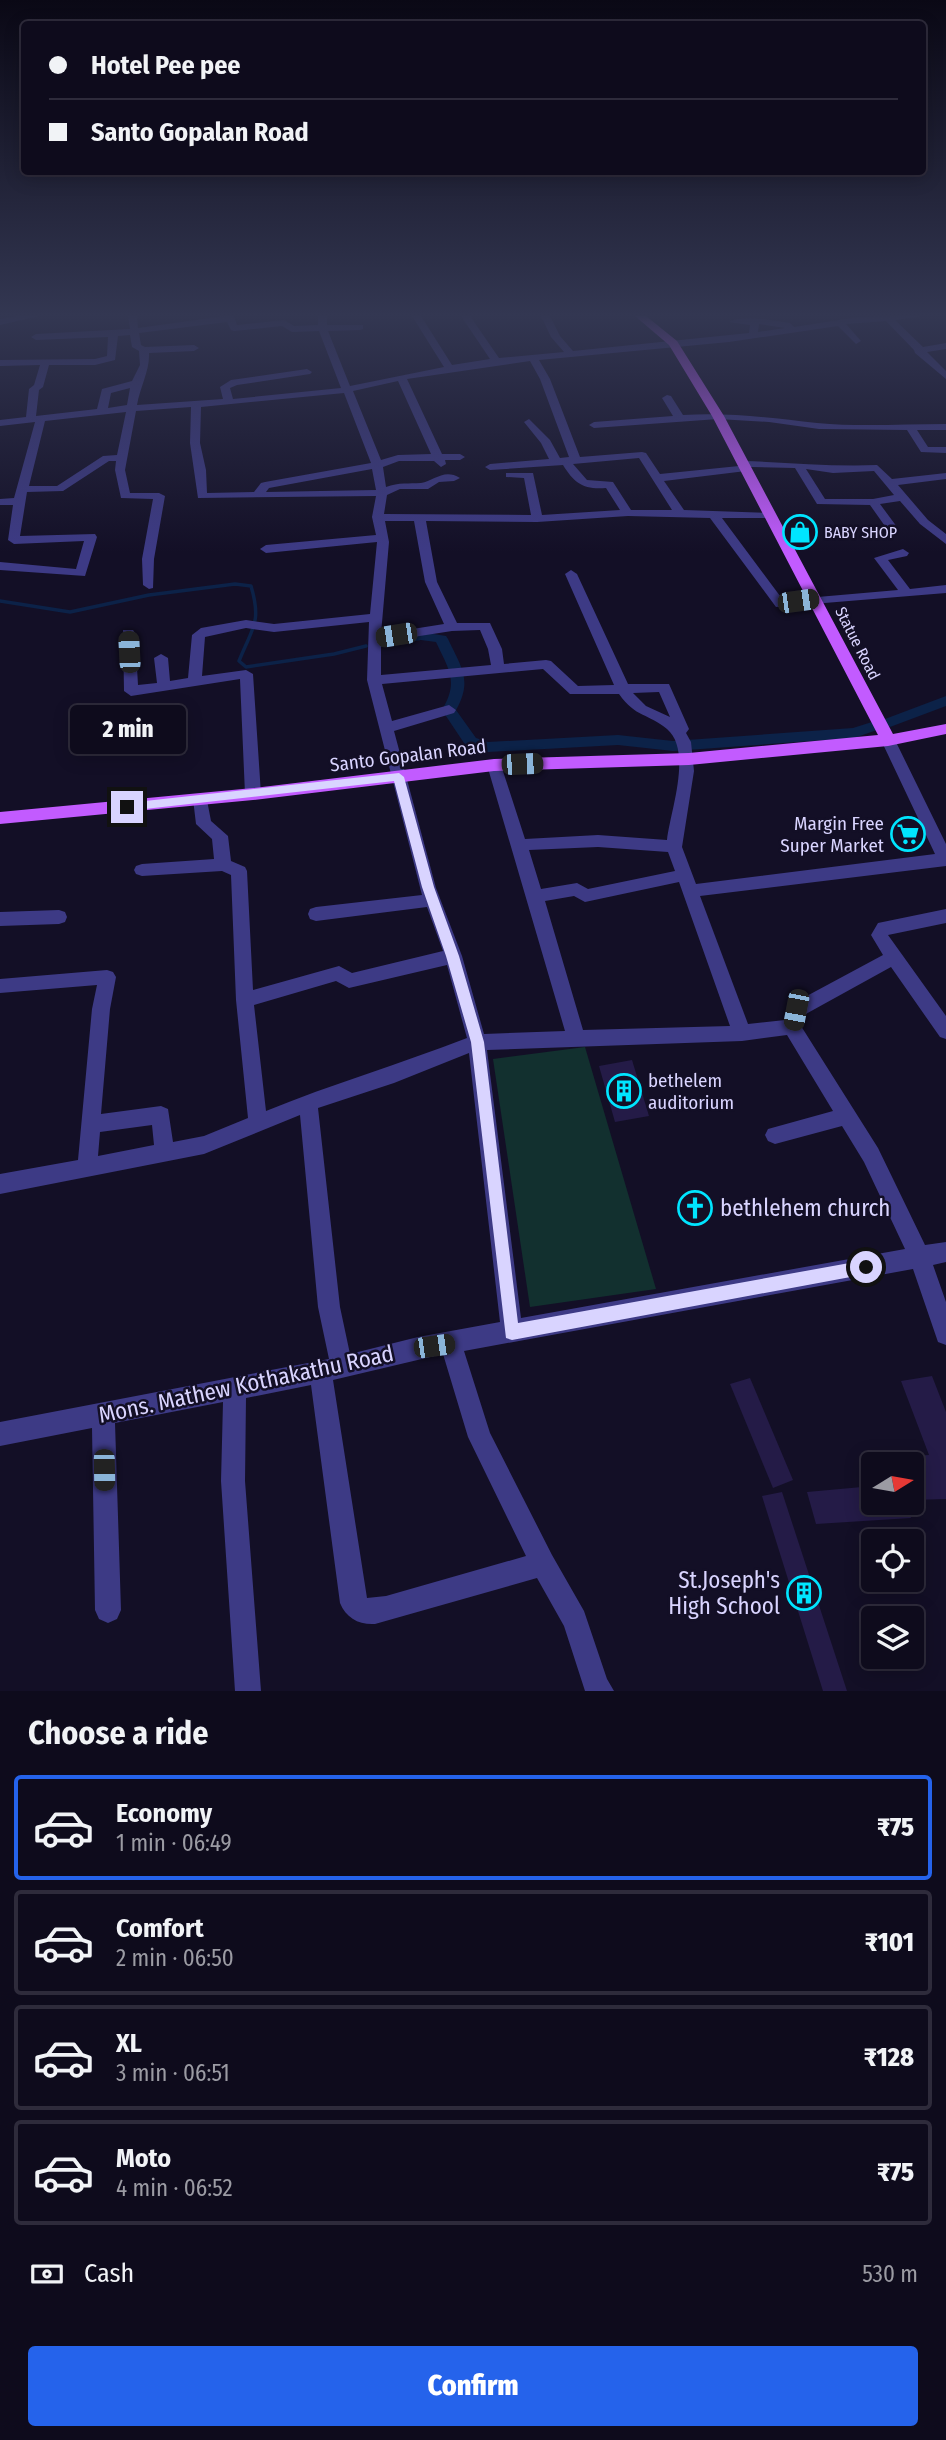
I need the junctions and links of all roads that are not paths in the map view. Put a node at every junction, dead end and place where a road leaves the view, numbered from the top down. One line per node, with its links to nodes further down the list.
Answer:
1 (34, 395): 16 (street)
2 (105, 395): 14 (street)
3 (134, 395): 13 (street)
4 (227, 395): 11 (street)
5 (298, 395): 11 (street)
6 (348, 395): 28 (street)
7 (409, 395): 26 (street)
8 (549, 395): 27 (street)
9 (705, 395): 15 (main road, Statue Road)
10 (667, 398): 17 (street)
11 (229, 402): 12 (street)
12 (196, 405): 13 (street); 37 (street)
13 (131, 408): 14 (street); 25 (street)
14 (102, 411): 16 (street)
15 (718, 416): 17 (street); 22 (street); 30 (main road, Statue Road)
16 (36, 419): 19 (street); 35 (street)
17 (680, 419): 20 (street)
18 (529, 422): 27 (street)
19 (0, 423)
20 (594, 425)
21 (946, 427): 22 (street)
22 (911, 428): 31 (street)
23 (946, 450): 31 (street)
24 (460, 457): 26 (street)
25 (123, 458): 35 (street); 56 (street)
26 (440, 460): 28 (street)
27 (566, 461): 33 (street); 42 (street); 48 (street)
28 (377, 465): 36 (street); 37 (street)
29 (798, 465): 30 (street); 34 (street); 41 (street)
30 (744, 466): 33 (street); 44 (main road, Statue Road)
31 (939, 467): 34 (street)
32 (454, 478): 36 (street)
33 (657, 478): 43 (street)
34 (891, 482): 38 (street)
35 (22, 488): 39 (street)
36 (382, 493): 37 (street); 46 (street)
37 (257, 496)
38 (903, 497): 41 (street); 51 (street)
39 (19, 501): 40 (street); 54 (street)
40 (0, 502)
41 (873, 502): 49 (street)
42 (628, 513): 43 (street); 48 (street)
43 (681, 515): 45 (street)
44 (771, 515): 45 (street); 59 (main road, Statue Road)
45 (715, 516): 59 (street)
46 (378, 517): 47 (street); 50 (street)
47 (419, 517): 48 (street); 61 (street)
48 (537, 519)
49 (891, 527)
50 (382, 538): 52 (street); 60 (street)
51 (946, 540)
52 (266, 549)
53 (902, 553): 58 (street)
54 (0, 566)
55 (571, 575): 69 (street)
56 (149, 585)
57 (946, 589): 58 (street)
58 (906, 593): 59 (street)
59 (816, 599): 73 (main road, Statue Road)
60 (377, 617): 63 (street); 67 (street)
61 (452, 627): 63 (street); 65 (street)
62 (128, 633): 68 (street)
63 (374, 639): 66 (street)
64 (161, 658): 68 (street)
65 (498, 668): 66 (street); 69 (street)
66 (374, 680): 71 (street)
67 (195, 681): 68 (street); 77 (street)
68 (164, 686)
69 (623, 689): 74 (street); 74 (street)
70 (449, 710): 71 (street)
71 (386, 728): 76 (street)
72 (946, 729): 73 (main road, Santo Gopalan Road)
73 (888, 740): 74 (main road, Santo Gopalan Road); 82 (street)
74 (684, 744): 75 (main road, Santo Gopalan Road); 81 (street)
75 (494, 765): 76 (main road, Santo Gopalan Road); 80 (street)
76 (399, 777): 77 (main road, Santo Gopalan Road); 87 (street)
77 (253, 794): 78 (main road, Santo Gopalan Road)
78 (201, 799): 79 (main road, Santo Gopalan Road); 83 (street)
79 (0, 818)
80 (519, 845): 81 (street); 86 (street)
81 (674, 848): 85 (street)
82 (946, 859): 85 (street)
83 (223, 865): 84 (street); 95 (street)
84 (142, 870)
85 (686, 883): 86 (street); 98 (street)
86 (535, 896): 99 (street)
87 (432, 900): 88 (street); 92 (street)
88 (316, 914)
89 (946, 916): 93 (street)
90 (59, 917): 91 (street)
91 (0, 919)
92 (453, 956): 95 (street); 100 (street)
93 (894, 957): 96 (street); 97 (street)
94 (0, 986): 104 (street)
95 (245, 1000): 103 (street)
96 (792, 1027): 98 (street); 102 (street)
97 (946, 1031)
98 (742, 1032): 99 (street)
99 (576, 1039): 100 (street)
100 (477, 1042): 101 (street); 111 (street)
101 (308, 1103): 103 (street); 114 (street)
102 (847, 1116): 105 (street); 110 (street)
103 (258, 1123): 106 (street)
104 (91, 1125): 106 (street); 107 (street)
105 (775, 1135)
106 (164, 1153): 107 (street)
107 (87, 1168): 108 (street)
108 (0, 1184)
109 (946, 1252): 110 (street, Mons. Mathew Kothakathu Road)
110 (920, 1258): 111 (street, Mons. Mathew Kothakathu Road); 112 (street)
111 (512, 1332): 113 (street, Mons. Mathew Kothakathu Road)
112 (946, 1334)
113 (451, 1343): 114 (street, Mons. Mathew Kothakathu Road); 118 (street)
114 (331, 1370): 115 (street, Mons. Mathew Kothakathu Road); 118 (street)
115 (235, 1388): 116 (street, Mons. Mathew Kothakathu Road); 120 (street)
116 (103, 1414): 117 (street, Mons. Mathew Kothakathu Road); 119 (street)
117 (0, 1434)
118 (542, 1564): 121 (street)
119 (107, 1610)
120 (248, 1691)
121 (601, 1691)

